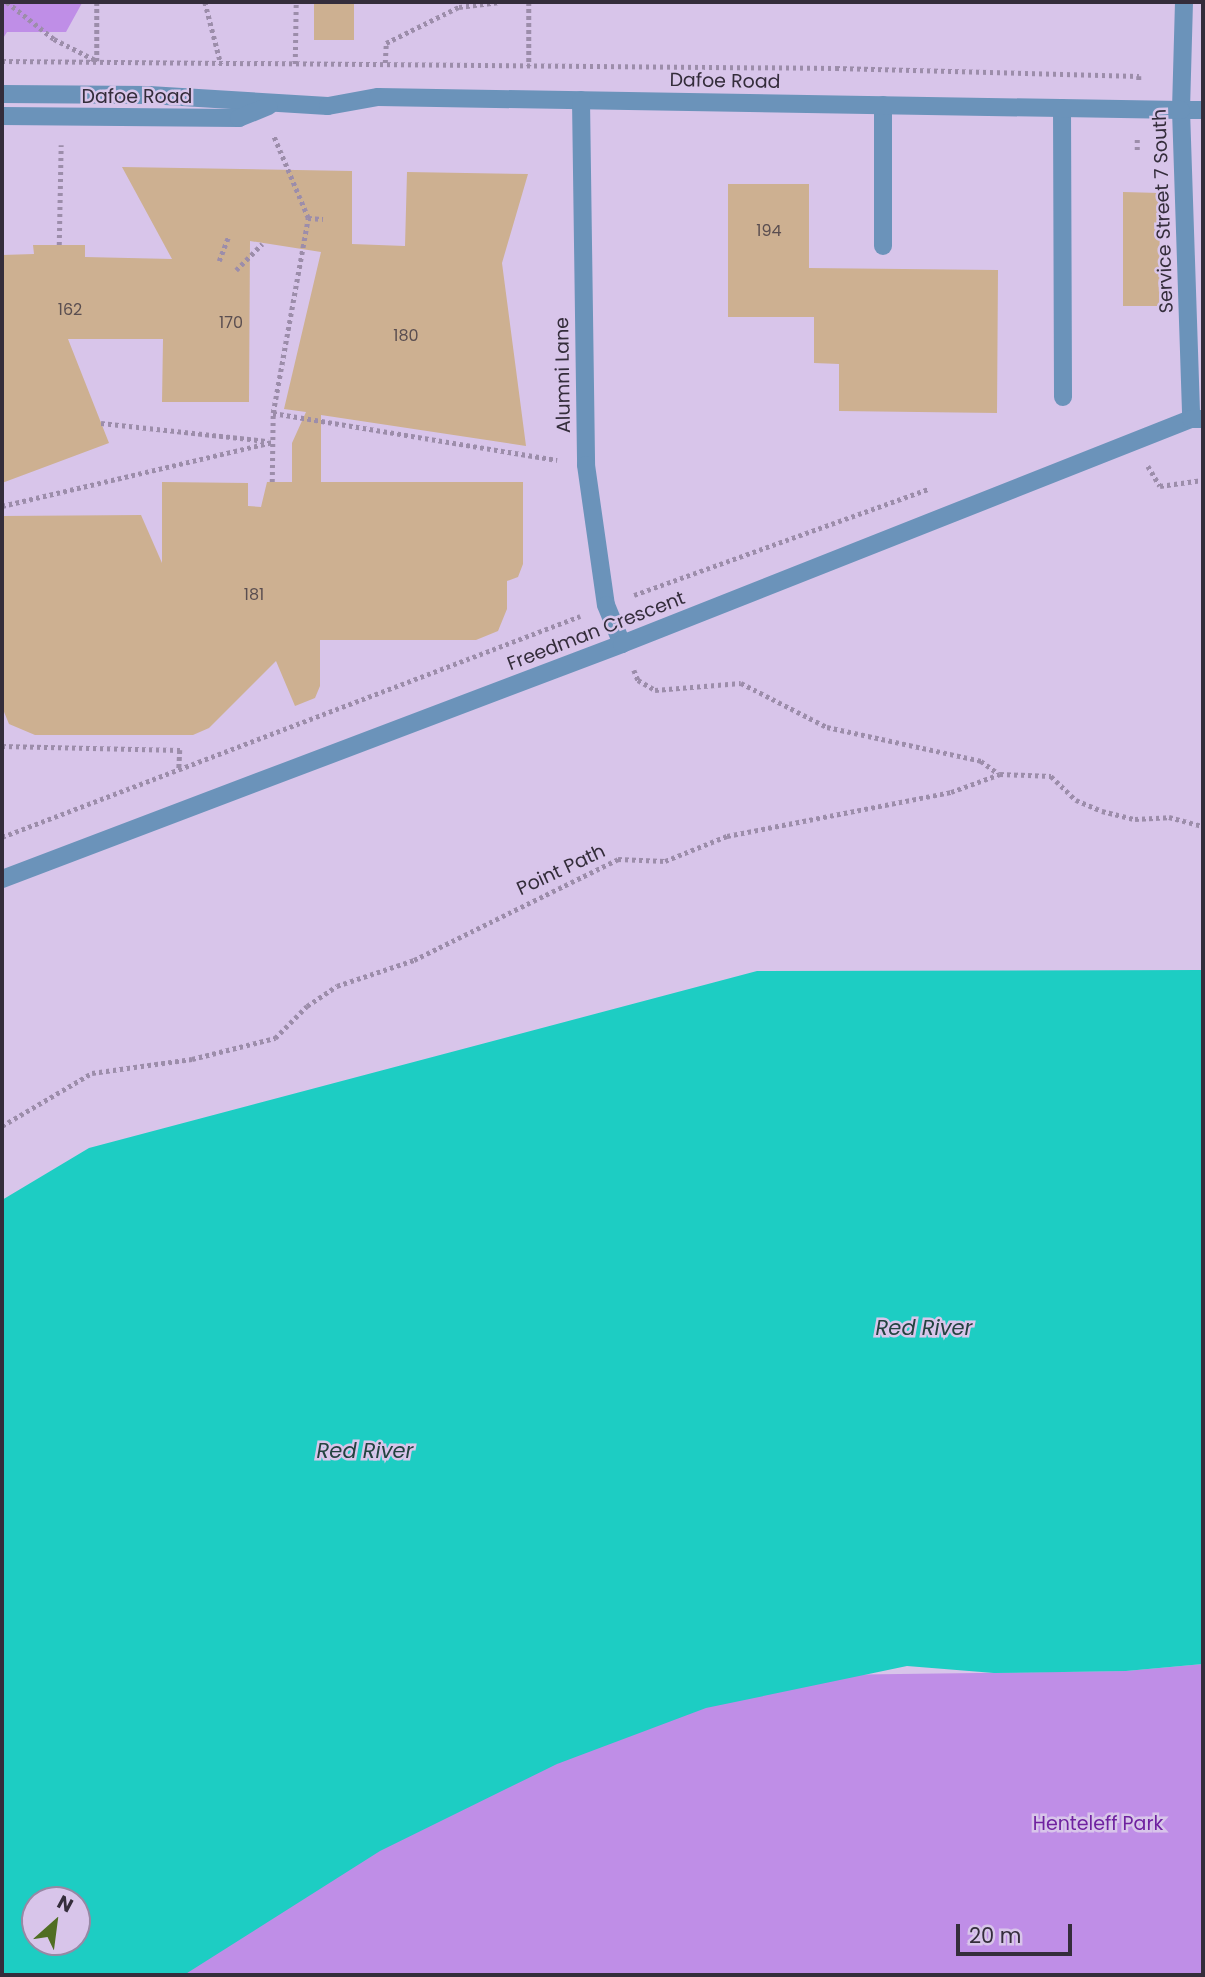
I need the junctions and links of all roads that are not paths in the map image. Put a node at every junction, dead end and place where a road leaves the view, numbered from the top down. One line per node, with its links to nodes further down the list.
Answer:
1 (1184, 2): 7 (street, Service Street 7 South)
2 (2, 94): 4 (street, Dafoe Road)
3 (581, 100): 4 (street, Dafoe Road); 5 (street, Dafoe Road); 13 (street, Alumni Lane)
4 (269, 105): 9 (street, Dafoe Road)
5 (883, 105): 6 (street, Dafoe Road); 10 (street)
6 (1062, 108): 7 (street, Dafoe Road); 11 (street)
7 (1181, 110): 8 (street, Dafoe Road); 12 (street, Service Street 7 South)
8 (1203, 110)
9 (2, 117)
10 (883, 246)
11 (1063, 397)
12 (1197, 419): 13 (street, Freedman Crescent)
13 (622, 644): 14 (street, Freedman Crescent)
14 (2, 879)

